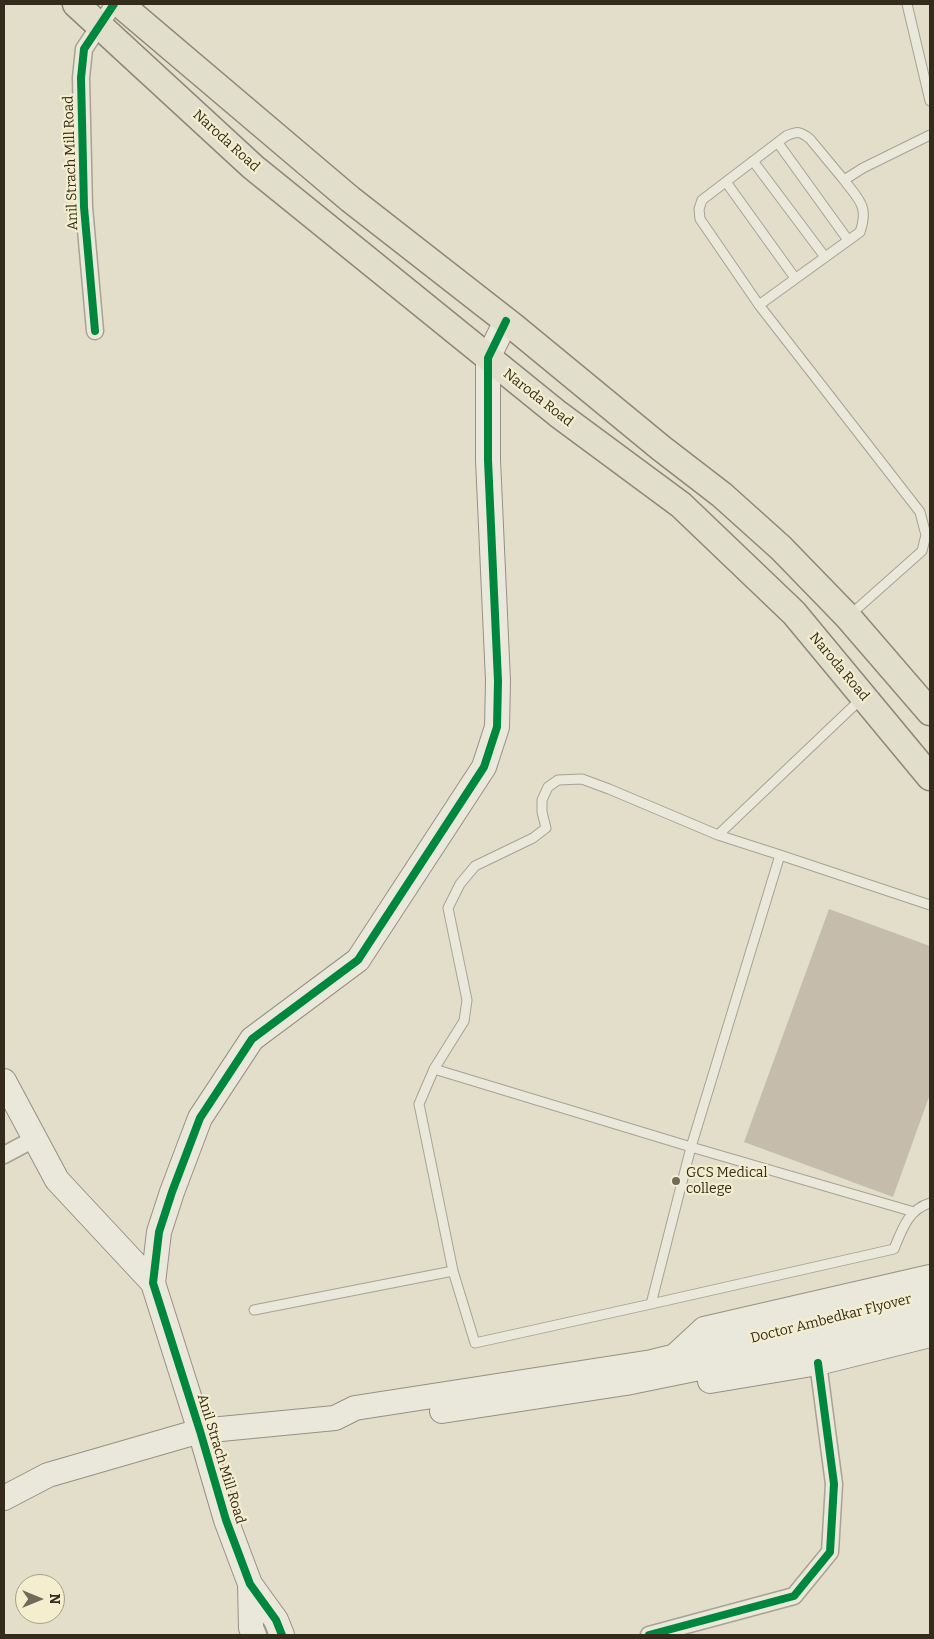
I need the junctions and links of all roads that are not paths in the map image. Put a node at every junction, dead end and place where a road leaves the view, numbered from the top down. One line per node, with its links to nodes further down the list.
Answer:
1 (76, 4): 5 (main road, Naroda Road)
2 (114, 4): 5 (street, Anil Strach Mill Road)
3 (120, 4): 16 (main road)
4 (907, 4): 6 (lane)
5 (99, 24): 17 (street, Anil Strach Mill Road); 18 (main road, Naroda Road)
6 (930, 101)
7 (930, 135): 10 (lane)
8 (778, 143): 9 (lane); 10 (lane); 12 (lane)
9 (753, 161): 11 (lane); 13 (lane)
10 (844, 180): 12 (lane)
11 (726, 182): 14 (lane); 15 (lane)
12 (848, 240): 13 (lane)
13 (825, 257): 14 (lane)
14 (795, 278): 15 (lane)
15 (759, 305): 19 (lane)
16 (506, 321): 18 (street); 19 (main road)
17 (95, 331)
18 (488, 358): 20 (main road, Naroda Road); 35 (street)
19 (848, 617): 21 (main road)
20 (864, 696): 22 (main road, Naroda Road); 23 (lane)
21 (930, 712)
22 (930, 777)
23 (718, 836): 24 (lane); 26 (lane)
24 (780, 855): 25 (lane); 29 (lane)
25 (930, 905)
26 (434, 1069): 29 (lane); 33 (lane)
27 (4, 1081): 28 (street)
28 (34, 1139): 30 (street); 35 (street)
29 (691, 1147): 32 (lane); 37 (lane)
30 (4, 1155)
31 (930, 1203): 32 (lane)
32 (914, 1212): 37 (lane)
33 (453, 1271): 37 (lane); 38 (lane)
34 (930, 1277): 43 (street)
35 (152, 1283): 44 (street, Anil Strach Mill Road)
36 (930, 1294): 41 (street, Doctor Ambedkar Flyover)
37 (651, 1304)
38 (254, 1310)
39 (930, 1311): 41 (street, Doctor Ambedkar Flyover)
40 (930, 1334): 42 (street)
41 (732, 1352): 43 (street)
42 (818, 1363): 43 (street); 49 (street)
43 (675, 1365): 44 (street)
44 (200, 1431): 45 (street); 46 (street, Anil Strach Mill Road)
45 (4, 1498)
46 (250, 1584): 47 (street, Anil Strach Mill Road); 48 (street, Anil Strach Mill Road)
47 (279, 1634)
48 (254, 1635)
49 (649, 1635)

